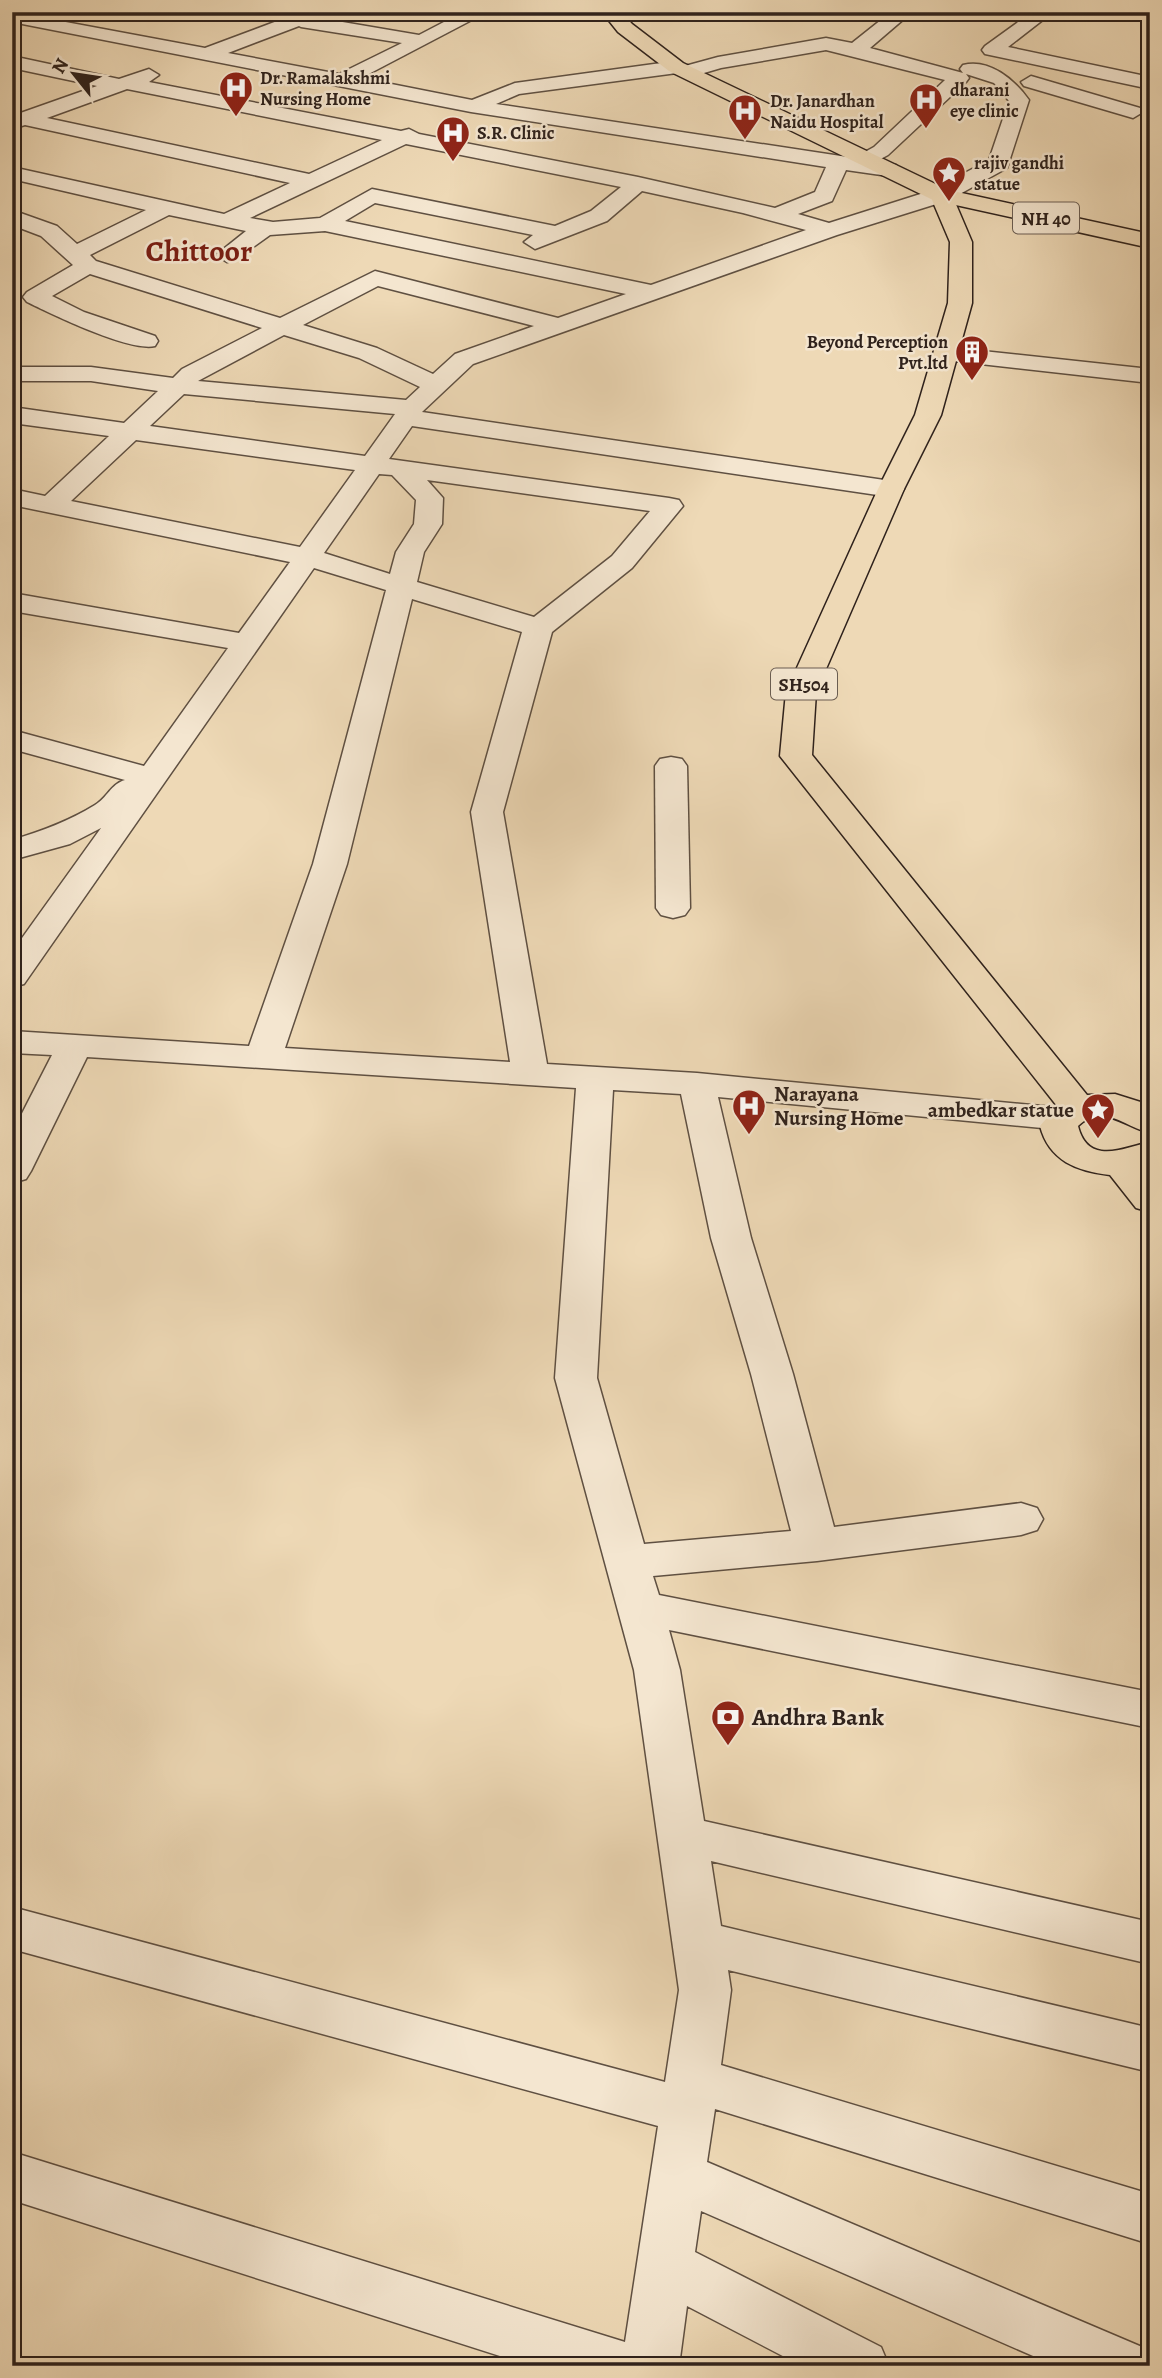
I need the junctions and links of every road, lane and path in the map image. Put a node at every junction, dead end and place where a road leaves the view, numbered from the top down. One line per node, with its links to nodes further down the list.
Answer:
1 (478, 12): 9 (street)
2 (611, 12): 14 (main road)
3 (903, 12): 10 (street)
4 (1044, 12): 11 (street)
5 (12, 16): 8 (street)
6 (310, 16): 9 (street); 12 (street)
7 (132, 21): 8 (street)
8 (101, 33): 12 (street)
9 (422, 41): 17 (street)
10 (856, 50): 14 (street); 15 (street)
11 (992, 50): 15 (street); 18 (street)
12 (208, 54): 17 (street); 19 (street)
13 (12, 62): 19 (street)
14 (682, 69): 20 (street); 27 (main road)
15 (964, 74): 16 (street); 27 (street)
16 (1001, 79): 21 (street); 33 (street)
17 (342, 80): 20 (street)
18 (1150, 83)
19 (122, 84): 22 (street); 24 (street)
20 (471, 106): 23 (street); 24 (street)
21 (1140, 115)
22 (18, 121): 26 (street)
23 (639, 130): 25 (street); 31 (street)
24 (402, 138): 31 (street); 32 (street)
25 (696, 139): 28 (street); 31 (street)
26 (208, 158): 32 (street); 34 (street)
27 (864, 159): 29 (main road)
28 (839, 162): 29 (street); 36 (street)
29 (888, 170): 33 (main road)
30 (12, 173): 34 (street)
31 (661, 174): 36 (street); 43 (street)
32 (312, 181): 38 (street)
33 (941, 195): 41 (street); 44 (main road, NH 40); 58 (main road, SH504)
34 (120, 197): 35 (street); 42 (street)
35 (166, 208): 38 (street); 47 (street)
36 (778, 215): 41 (street)
37 (12, 217): 42 (street)
38 (226, 221): 40 (street)
39 (326, 224): 40 (street); 43 (street); 46 (street)
40 (265, 228): 45 (street)
41 (828, 230): 50 (street)
42 (50, 231): 47 (street)
43 (558, 233): 46 (street)
44 (1150, 241)
45 (227, 255)
46 (492, 259): 50 (street); 51 (street)
47 (82, 260): 49 (street); 52 (street)
48 (12, 282): 49 (street)
49 (46, 291): 55 (street)
50 (652, 292): 53 (street)
51 (436, 294): 53 (street); 54 (street)
52 (216, 306): 54 (street); 56 (street)
53 (558, 325): 59 (street)
54 (284, 326): 56 (street); 57 (street)
55 (146, 341)
56 (246, 346): 62 (street)
57 (368, 353): 59 (street); 63 (street)
58 (945, 354): 61 (street); 69 (main road, SH504)
59 (442, 356): 63 (street)
60 (12, 374): 62 (street)
61 (1150, 376)
62 (178, 386): 64 (street); 66 (street)
63 (436, 386): 64 (street)
64 (409, 412): 67 (street); 69 (street)
65 (12, 415): 66 (street)
66 (130, 431): 67 (street); 71 (street)
67 (371, 466): 68 (street); 72 (street)
68 (401, 470): 73 (street); 75 (street)
69 (891, 489): 89 (main road, SH504)
70 (12, 497): 71 (street)
71 (51, 505): 72 (street)
72 (307, 557): 73 (street); 76 (street)
73 (402, 586): 75 (street); 85 (street)
74 (12, 602): 76 (street)
75 (538, 628): 86 (street)
76 (247, 643): 79 (street)
77 (12, 738): 79 (street)
78 (671, 766): 81 (street)
79 (146, 777): 80 (street); 82 (street)
80 (12, 850)
81 (673, 908)
82 (12, 977)
83 (12, 1042): 84 (street)
84 (75, 1046): 85 (street); 92 (street)
85 (263, 1058): 86 (street)
86 (530, 1074): 87 (street)
87 (595, 1078): 88 (street); 96 (street)
88 (697, 1084): 89 (street); 95 (street)
89 (1070, 1113): 90 (main road); 91 (main road, SH504)
90 (1150, 1122)
91 (1136, 1158): 93 (main road, SH504)
92 (12, 1171)
93 (1150, 1200)
94 (1021, 1519): 95 (street)
95 (817, 1545): 96 (street)
96 (627, 1562): 97 (street)
97 (640, 1608): 98 (street); 99 (street)
98 (1150, 1710)
99 (682, 1835): 101 (street); 102 (street)
100 (12, 1928): 104 (street)
101 (698, 1942): 103 (street); 104 (street)
102 (1150, 1943)
103 (1150, 2050)
104 (690, 2095): 105 (street); 107 (street)
105 (678, 2175): 108 (street); 112 (street)
106 (12, 2176): 109 (street)
107 (1150, 2219)
108 (664, 2264): 110 (street); 111 (street)
109 (617, 2366)
110 (649, 2366)
111 (860, 2366)
112 (1121, 2366)

